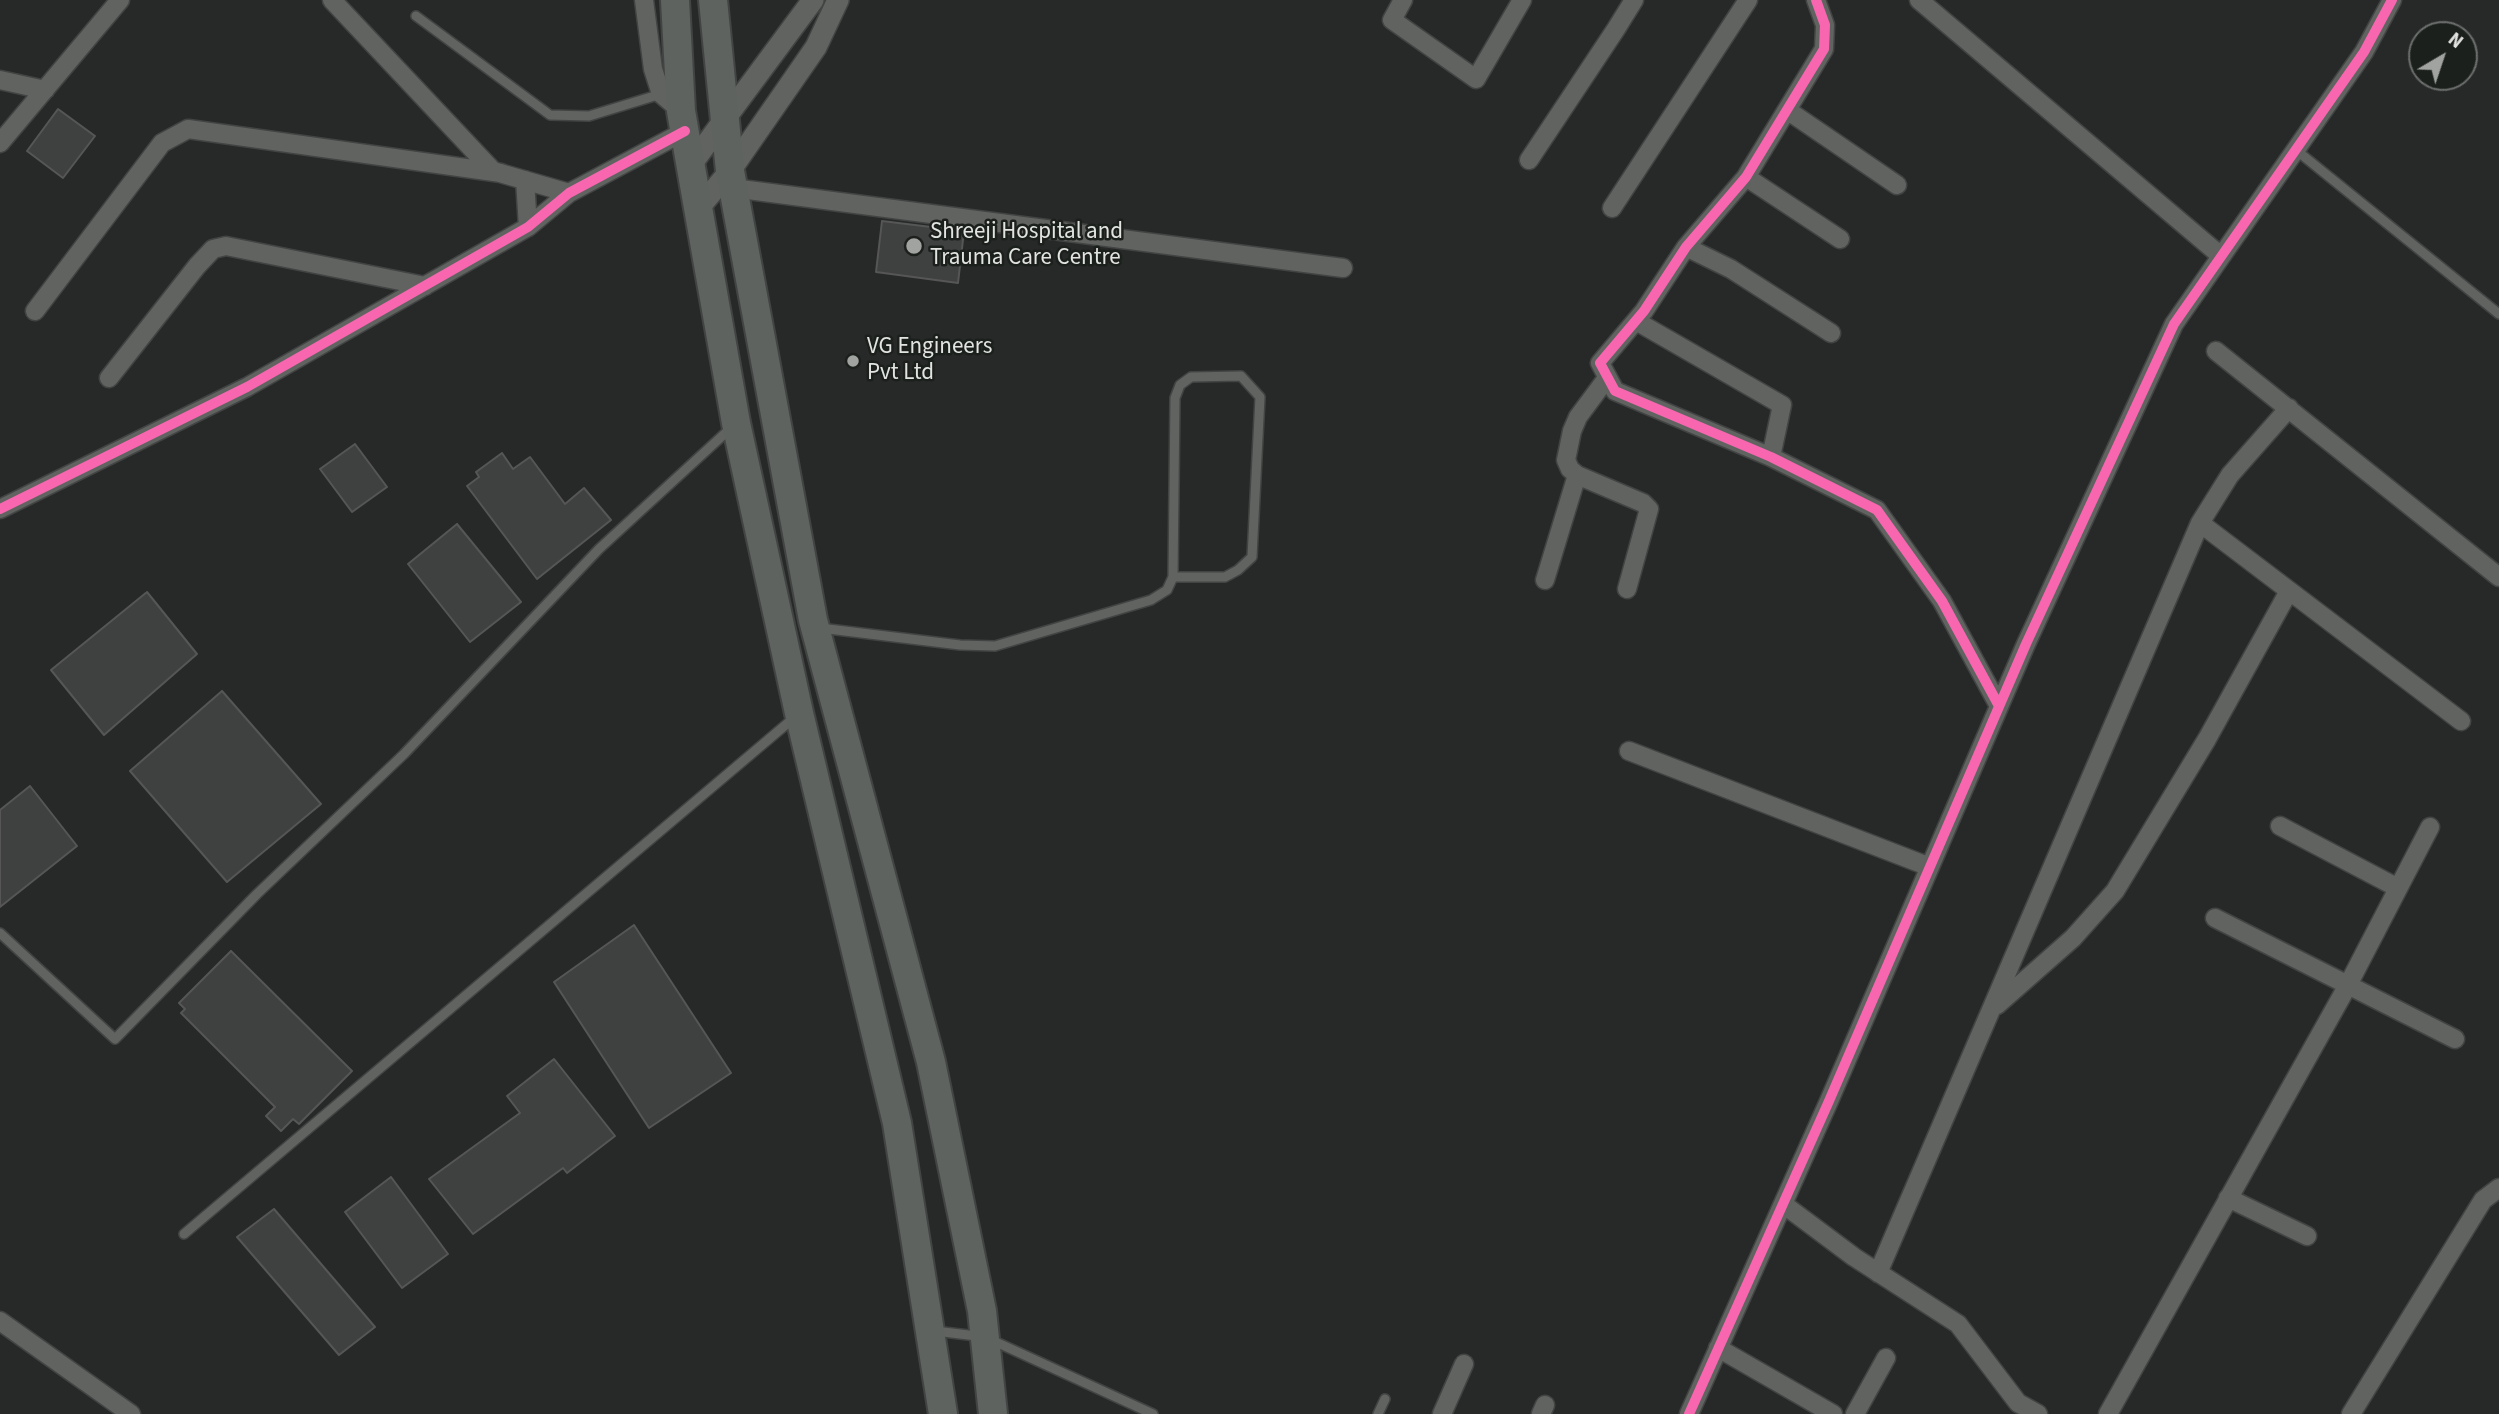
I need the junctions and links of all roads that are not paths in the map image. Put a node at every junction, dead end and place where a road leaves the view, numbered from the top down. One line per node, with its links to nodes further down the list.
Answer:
1 (120, 0): 19 (street)
2 (332, 0): 27 (street)
3 (644, 0): 21 (street)
4 (675, 0): 21 (highway)
5 (713, 0): 17 (highway)
6 (726, 0): 17 (street)
7 (813, 0): 22 (street)
8 (838, 0): 30 (street)
9 (1403, 0): 10 (street)
10 (1522, 0)
11 (1633, 0): 25 (street)
12 (1748, 0): 33 (street)
13 (1816, 0): 20 (street)
14 (1919, 0): 38 (street)
15 (2392, 0): 24 (street)
16 (416, 16): 21 (lane)
17 (716, 30): 22 (highway)
18 (0, 80): 19 (street)
19 (45, 90): 23 (street)
20 (1787, 110): 28 (street); 31 (street)
21 (676, 112): 26 (highway); 32 (street)
22 (725, 119): 26 (street); 30 (highway)
23 (0, 143)
24 (2295, 150): 38 (street); 42 (lane)
25 (1529, 160)
26 (690, 166): 34 (highway)
27 (501, 173): 29 (street); 41 (street)
28 (1746, 177): 36 (street); 37 (street)
29 (525, 180): 32 (street); 35 (street)
30 (732, 180): 34 (street); 39 (street); 59 (highway)
31 (1896, 185)
32 (569, 193): 35 (street)
33 (1612, 208)
34 (697, 210): 49 (highway)
35 (528, 226): 40 (street)
36 (1840, 239)
37 (1686, 247): 43 (street); 44 (street)
38 (2221, 256): 60 (street)
39 (1343, 268)
40 (425, 286): 46 (street); 52 (street)
41 (35, 310)
42 (2499, 313)
43 (1636, 321): 47 (street); 50 (street)
44 (1830, 333)
45 (2216, 351): 48 (street)
46 (109, 378)
47 (1606, 378): 50 (street); 51 (street)
48 (2289, 408): 53 (street); 55 (street)
49 (736, 423): 61 (highway); 69 (lane)
50 (1771, 457): 60 (street)
51 (1577, 475): 56 (street); 57 (street)
52 (0, 509)
53 (2200, 523): 58 (street); 71 (street)
54 (1172, 577): 54 (lane); 59 (lane)
55 (2499, 577)
56 (1545, 580)
57 (1627, 589)
58 (2289, 591): 62 (street); 71 (street)
59 (815, 628): 81 (highway)
60 (1999, 706): 66 (street)
61 (799, 713): 76 (lane); 80 (highway)
62 (2460, 721)
63 (1629, 751): 66 (street)
64 (2280, 826): 67 (street)
65 (2430, 827): 67 (street)
66 (1930, 866): 75 (street)
67 (2398, 888): 70 (street)
68 (2216, 918): 70 (street)
69 (0, 933)
70 (2348, 985): 72 (street); 74 (street)
71 (1993, 1009): 78 (street)
72 (2455, 1039)
73 (2499, 1188): 97 (street)
74 (2228, 1198): 77 (street); 96 (street)
75 (1783, 1204): 78 (street); 82 (street)
76 (184, 1234)
77 (2307, 1236)
78 (1878, 1273): 95 (street)
79 (0, 1321): 86 (street)
80 (930, 1330): 81 (lane); 87 (highway)
81 (985, 1337): 88 (highway); 89 (lane)
82 (1718, 1348): 92 (street); 93 (street)
83 (1886, 1358): 94 (street)
84 (1464, 1364): 91 (street)
85 (1385, 1399): 90 (lane)
86 (131, 1414)
87 (943, 1414)
88 (993, 1414)
89 (1153, 1414)
90 (1378, 1414)
91 (1442, 1414)
92 (1689, 1414)
93 (1833, 1414)
94 (1855, 1414)
95 (2038, 1414)
96 (2108, 1414)
97 (2351, 1414)

